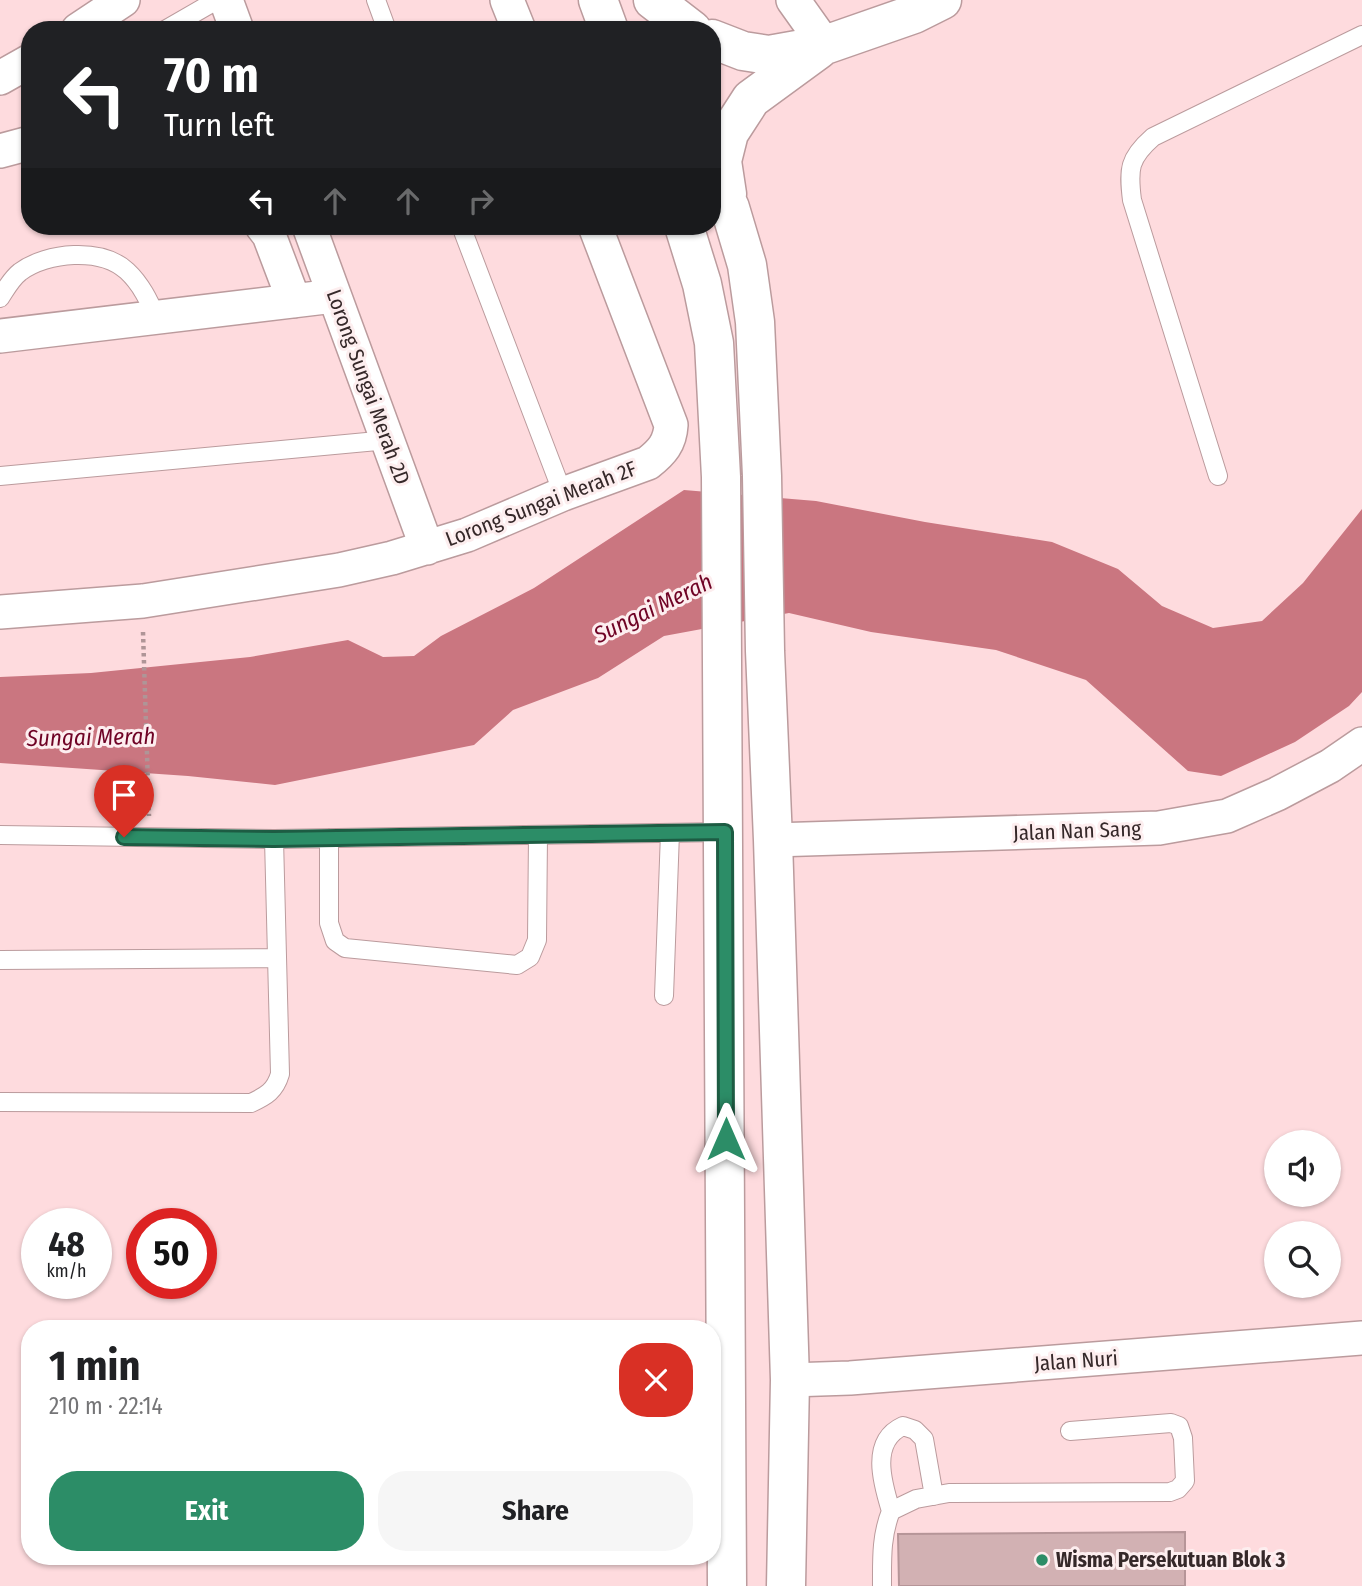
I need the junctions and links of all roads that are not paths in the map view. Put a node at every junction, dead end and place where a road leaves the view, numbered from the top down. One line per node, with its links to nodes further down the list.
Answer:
1 (123, 0): 11 (street)
2 (217, 0): 12 (lane)
3 (226, 0): 13 (street)
4 (376, 0): 14 (lane)
5 (507, 0): 15 (street)
6 (598, 0): 16 (main road)
7 (646, 0): 17 (main road)
8 (653, 0): 18 (main road)
9 (793, 0): 21 (street)
10 (942, 0): 21 (main road)
11 (92, 21)
12 (181, 21)
13 (234, 21)
14 (384, 21)
15 (515, 21)
16 (606, 21)
17 (654, 21)
18 (680, 21)
19 (1362, 35): 40 (lane)
20 (721, 42): 21 (main road)
21 (825, 45): 27 (main road)
22 (21, 66): 23 (street)
23 (0, 78)
24 (21, 145): 25 (street)
25 (0, 151)
26 (721, 188): 27 (main road)
27 (730, 208): 51 (main road)
28 (269, 235): 35 (street)
29 (317, 235): 33 (street, Lorong Sungai Merah 2D)
30 (464, 235): 41 (lane)
31 (598, 235): 41 (street, Lorong Sungai Merah 2F)
32 (687, 235): 45 (main road)
33 (334, 296): 35 (street); 38 (street, Lorong Sungai Merah 2D)
34 (0, 298): 36 (lane)
35 (294, 301): 36 (street)
36 (156, 317): 37 (street)
37 (0, 336)
38 (388, 440): 39 (lane); 42 (street, Lorong Sungai Merah 2D)
39 (0, 476)
40 (1218, 476)
41 (563, 494): 42 (street, Lorong Sungai Merah 2F)
42 (427, 548): 43 (street, Lorong Sungai Merah 2F)
43 (0, 612)
44 (1362, 744): 51 (street, Jalan Nan Sang)
45 (725, 832): 46 (lane); 61 (main road)
46 (670, 833): 48 (lane); 54 (lane)
47 (0, 835): 50 (lane)
48 (538, 835): 49 (lane); 49 (lane)
49 (330, 838): 50 (lane)
50 (274, 839): 52 (lane)
51 (773, 840): 57 (main road)
52 (277, 958): 53 (lane); 55 (lane)
53 (0, 960)
54 (664, 996)
55 (0, 1102)
56 (1362, 1339): 57 (street, Jalan Nuri)
57 (790, 1380): 62 (main road)
58 (1070, 1431): 59 (lane)
59 (934, 1496): 60 (lane); 60 (lane)
60 (891, 1511): 63 (lane)
61 (727, 1586)
62 (786, 1586)
63 (882, 1586)

